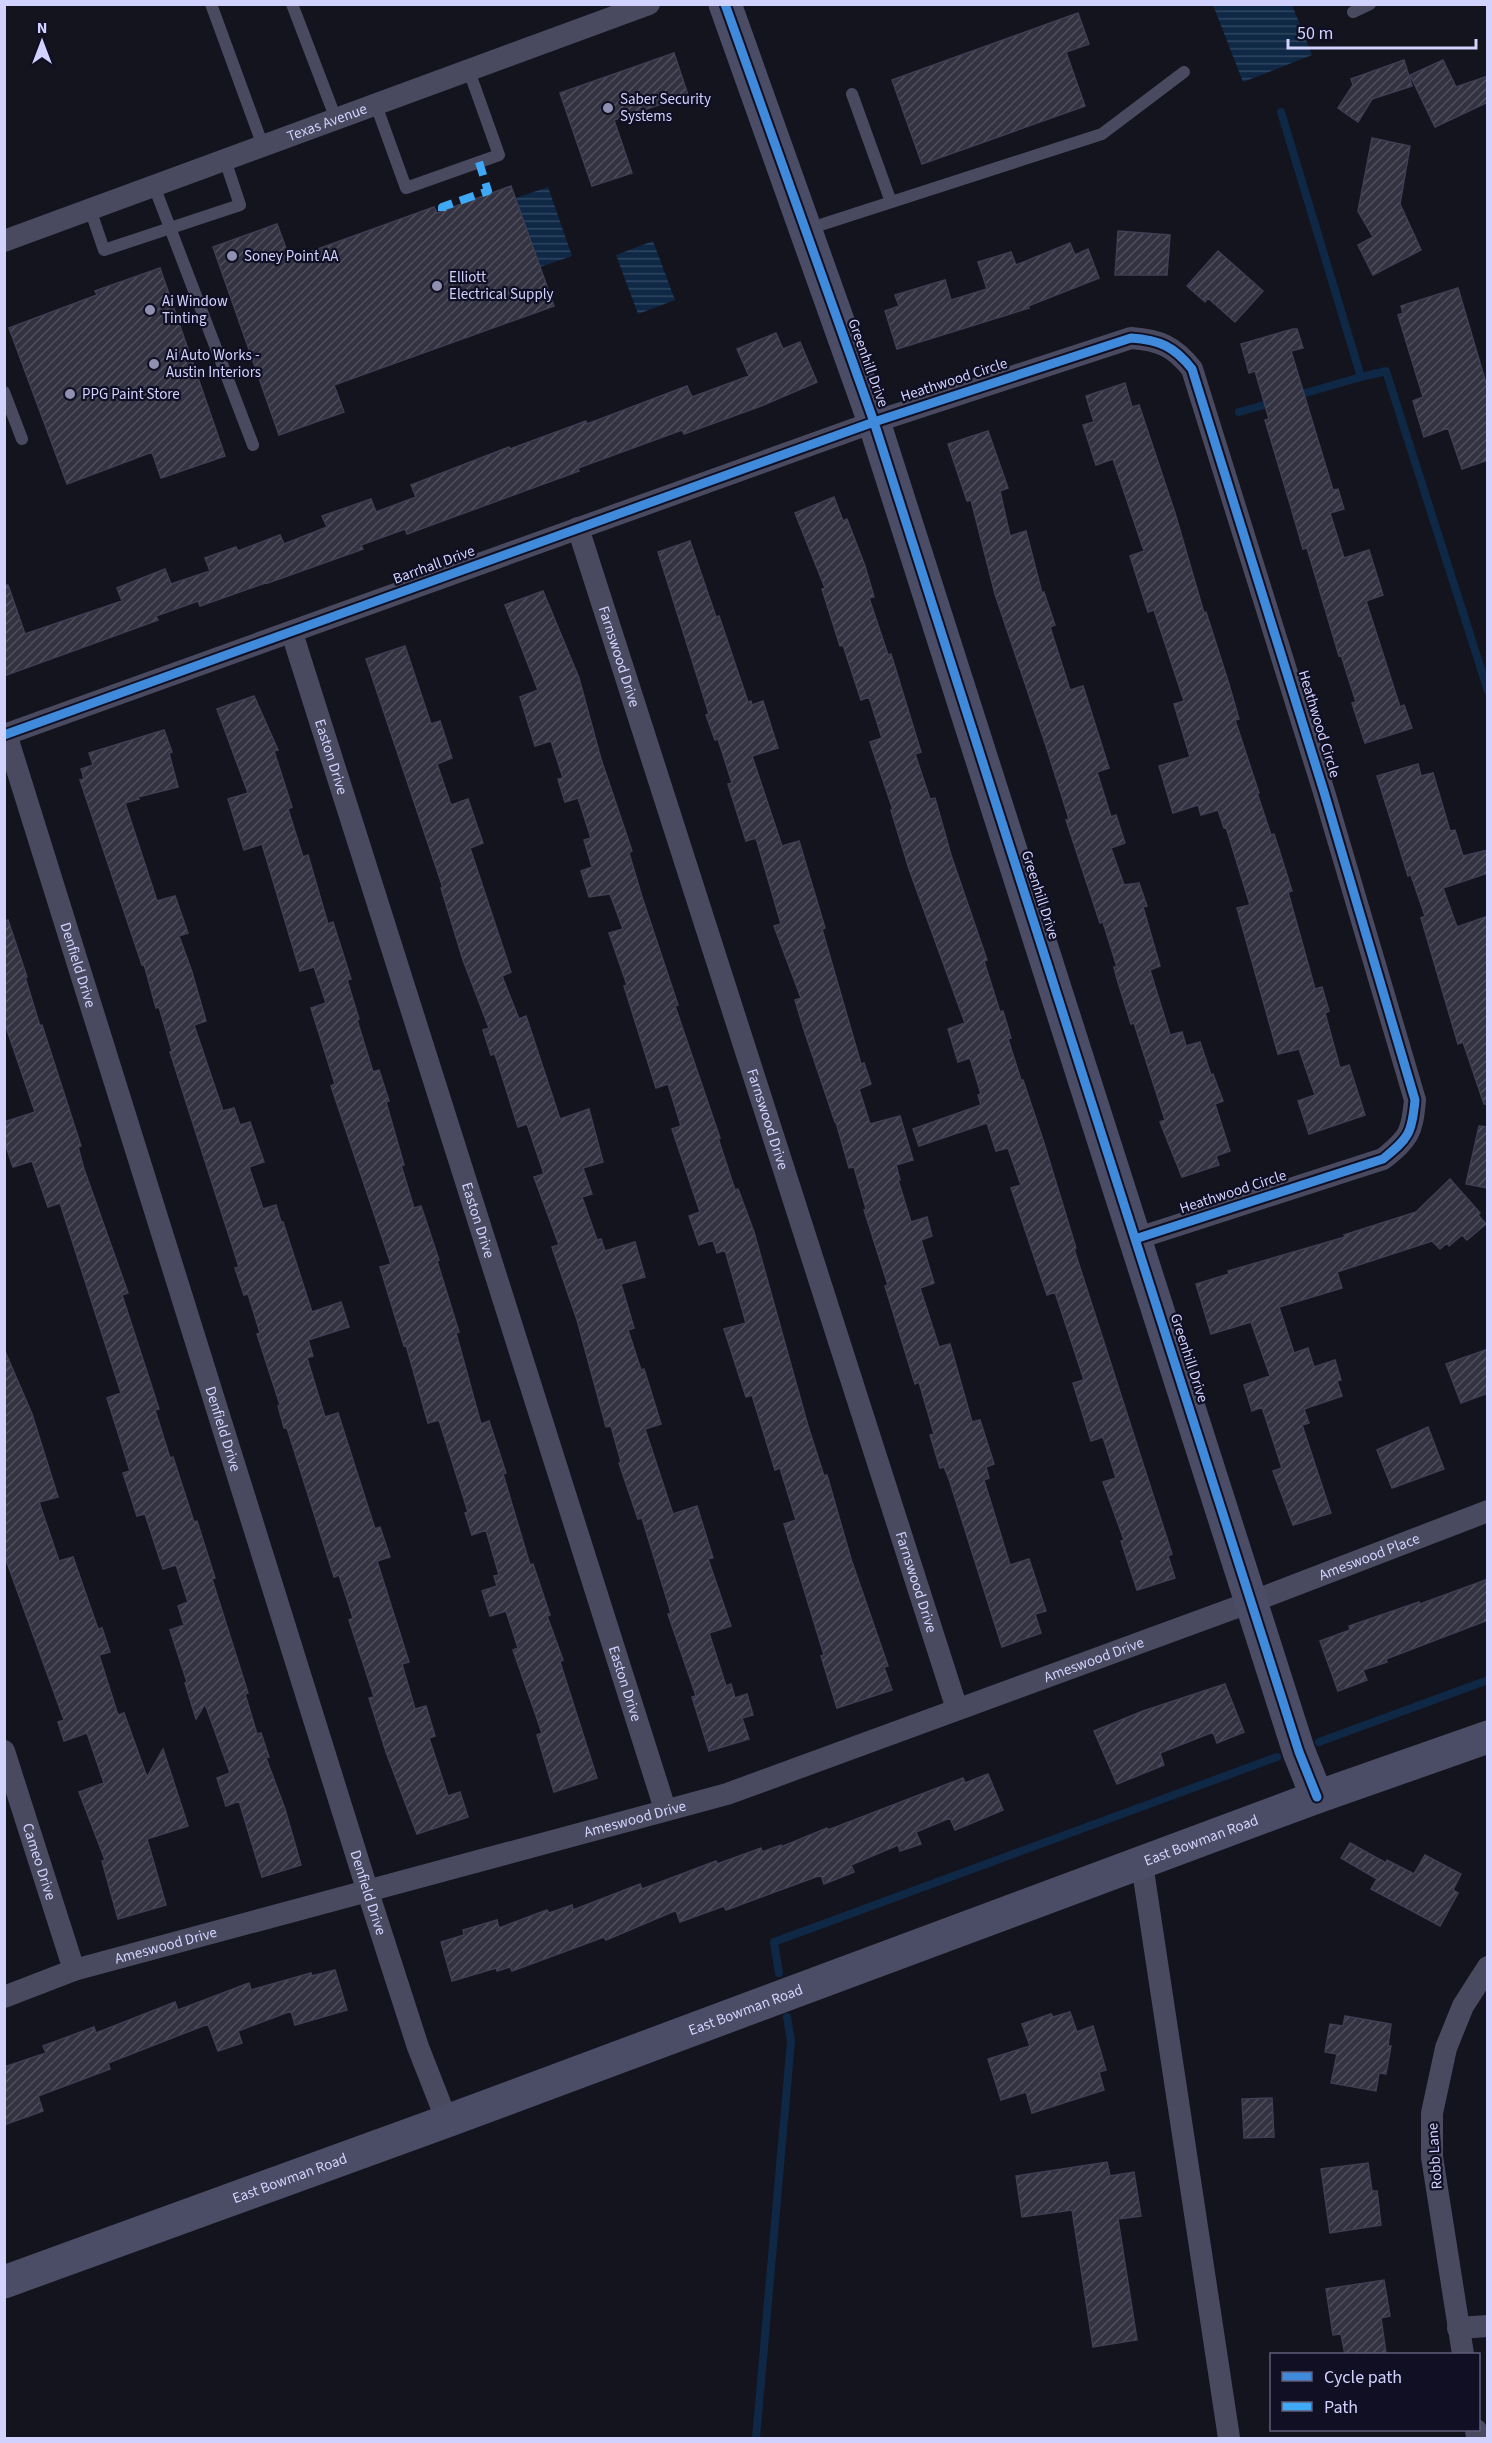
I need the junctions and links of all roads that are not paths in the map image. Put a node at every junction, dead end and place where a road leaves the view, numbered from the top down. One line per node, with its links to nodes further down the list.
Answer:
1 (212, 4): 12 (lane)
2 (292, 4): 11 (lane)
3 (649, 4): 7 (street, Texas Avenue)
4 (725, 4): 18 (street, Greenhill Drive)
5 (1370, 4): 6 (lane)
6 (1353, 12)
7 (469, 71): 10 (street, Texas Avenue); 10 (lane)
8 (1184, 72): 15 (lane)
9 (852, 94): 15 (lane)
10 (376, 105): 11 (street, Texas Avenue)
11 (336, 119): 12 (street, Texas Avenue)
12 (263, 146): 13 (street, Texas Avenue)
13 (225, 160): 14 (street, Texas Avenue); 17 (lane)
14 (154, 186): 16 (street, Texas Avenue); 17 (lane)
15 (891, 202): 18 (lane)
16 (90, 210): 17 (lane); 19 (street, Texas Avenue)
17 (170, 228): 23 (lane)
18 (804, 230): 21 (street, Greenhill Drive)
19 (4, 241)
20 (4, 392): 22 (lane)
21 (874, 422): 24 (street, Barrhall Drive); 27 (street, Greenhill Drive); 27 (street, Heathwood Circle)
22 (22, 439)
23 (253, 445)
24 (578, 528): 25 (street, Barrhall Drive); 30 (street, Farnswood Drive)
25 (292, 633): 26 (street, Barrhall Drive); 34 (street, Easton Drive)
26 (5, 735): 36 (street, Denfield Drive)
27 (1135, 1239): 29 (street, Greenhill Drive)
28 (1488, 1511): 29 (street, Ameswood Place)
29 (1251, 1602): 30 (street, Ameswood Drive); 33 (street, Greenhill Drive)
30 (957, 1709): 34 (street, Ameswood Drive)
31 (1488, 1737): 33 (street, East Bowman Road)
32 (4, 1751): 38 (street, Cameo Drive)
33 (1317, 1797): 35 (street, East Bowman Road)
34 (664, 1809): 36 (street, Ameswood Drive)
35 (1142, 1864): 40 (street, East Bowman Road); 45 (street)
36 (367, 1889): 38 (street, Ameswood Drive); 40 (street, Denfield Drive)
37 (1488, 1966): 43 (street, Robb Lane)
38 (74, 1970): 39 (street, Ameswood Drive)
39 (4, 1997)
40 (447, 2121): 41 (street, East Bowman Road)
41 (4, 2282)
42 (1488, 2326): 43 (street)
43 (1458, 2328): 44 (street, Robb Lane)
44 (1463, 2353)
45 (1229, 2439)

